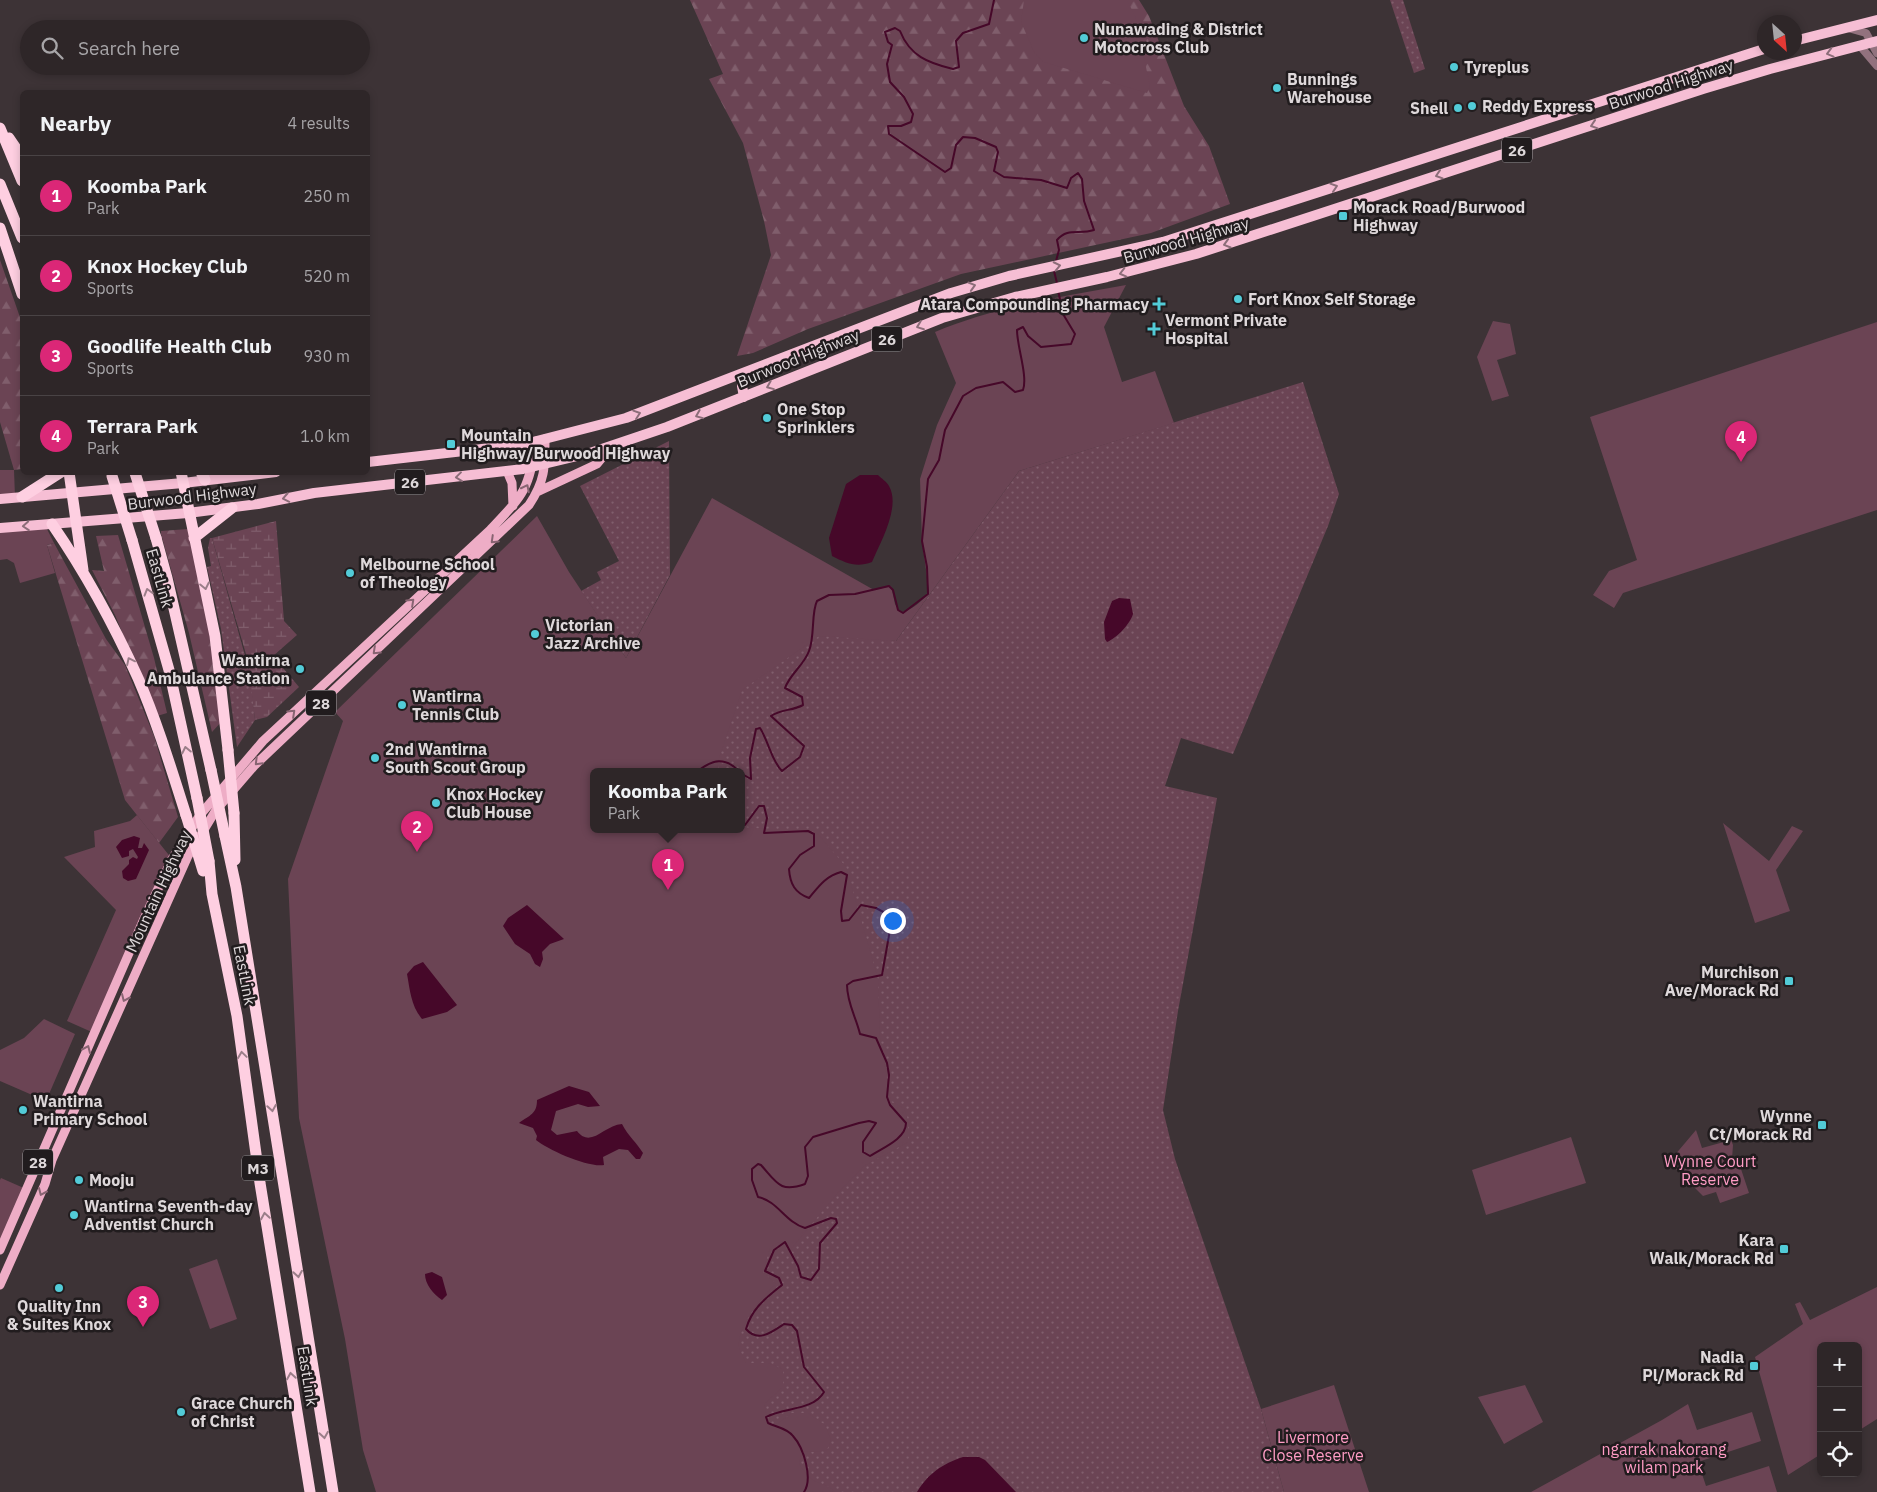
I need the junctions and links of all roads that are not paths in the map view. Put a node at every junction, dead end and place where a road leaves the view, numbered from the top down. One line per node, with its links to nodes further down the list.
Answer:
1 (1877, 20): 2 (highway)
2 (1848, 28): 3 (highway); 4 (street)
3 (1802, 40)
4 (1875, 42): 5 (highway, Burwood Highway / 26); 7 (street)
5 (1860, 46): 8 (street); 18 (highway, Burwood Highway / 26, one-way to 18)
6 (1757, 51): 17 (highway, Burwood Highway / 26, one-way to 6)
7 (1877, 54)
8 (1877, 66)
9 (0, 124): 11 (highway)
10 (0, 128): 12 (highway)
11 (20, 154)
12 (20, 176)
13 (0, 184): 15 (highway)
14 (0, 228): 16 (highway)
15 (20, 233)
16 (20, 288)
17 (746, 372): 18 (highway); 19 (highway, Burwood Highway / 26, one-way to 17)
18 (744, 397): 20 (highway, Burwood Highway / 26, one-way to 20)
19 (541, 440): 21 (highway, Burwood Highway / 26); 22 (main road, Mountain Highway / 28); 23 (main road, Mountain Highway / 28)
20 (611, 447): 22 (highway, Burwood Highway / 26); 33 (main road)
21 (370, 462)
22 (545, 465): 23 (highway, Burwood Highway / 26); 33 (main road, Mountain Highway / 28)
23 (533, 467): 24 (highway, Burwood Highway / 26); 36 (main road, Mountain Highway / 28, one-way to 23)
24 (507, 472): 36 (main road); 37 (highway, Burwood Highway / 26, one-way to 37)
25 (56, 475): 34 (highway)
26 (69, 475): 32 (highway)
27 (111, 475): 46 (highway, EastLink / M3, one-way to 27, bridge)
28 (136, 475): 47 (highway, EastLink / M3, bridge)
29 (221, 475): 30 (highway, Burwood Highway)
30 (203, 476): 31 (highway, Burwood Highway)
31 (182, 478): 32 (highway, Burwood Highway); 38 (highway)
32 (72, 492): 34 (highway, Burwood Highway); 39 (highway)
33 (538, 492): 45 (main road, Mountain Highway / 28, one-way to 45)
34 (22, 497): 35 (highway, Burwood Highway)
35 (0, 499)
36 (513, 506): 44 (main road, Mountain Highway / 28)
37 (232, 508): 38 (highway, Burwood Highway / 26); 42 (highway)
38 (188, 513): 39 (highway, Burwood Highway / 26); 42 (highway)
39 (77, 523): 40 (highway, Burwood Highway / 26); 43 (highway)
40 (52, 524): 41 (highway, Burwood Highway / 26, one-way to 41); 43 (highway)
41 (0, 528)
42 (194, 538): 47 (highway, one-way to 47, bridge)
43 (84, 574): 46 (highway, one-way to 43, bridge)
44 (429, 585): 45 (main road); 48 (main road, Mountain Highway / 28, one-way to 44)
45 (437, 594): 49 (main road, Mountain Highway / 28, one-way to 49)
46 (206, 866): 56 (highway, EastLink / M3, one-way to 46)
47 (236, 887): 57 (highway, EastLink / M3, one-way to 57)
48 (143, 921): 49 (main road); 50 (main road, Mountain Highway / 28)
49 (152, 931): 51 (main road, Mountain Highway / 28, one-way to 51)
50 (98, 1026): 51 (main road); 52 (main road, Mountain Highway / 28, one-way to 50)
51 (110, 1030): 53 (main road, Mountain Highway / 28, one-way to 53)
52 (9, 1229): 53 (main road); 54 (main road, Mountain Highway / 28)
53 (22, 1235): 55 (main road, Mountain Highway / 28)
54 (0, 1250)
55 (0, 1285)
56 (310, 1492)
57 (333, 1492)

